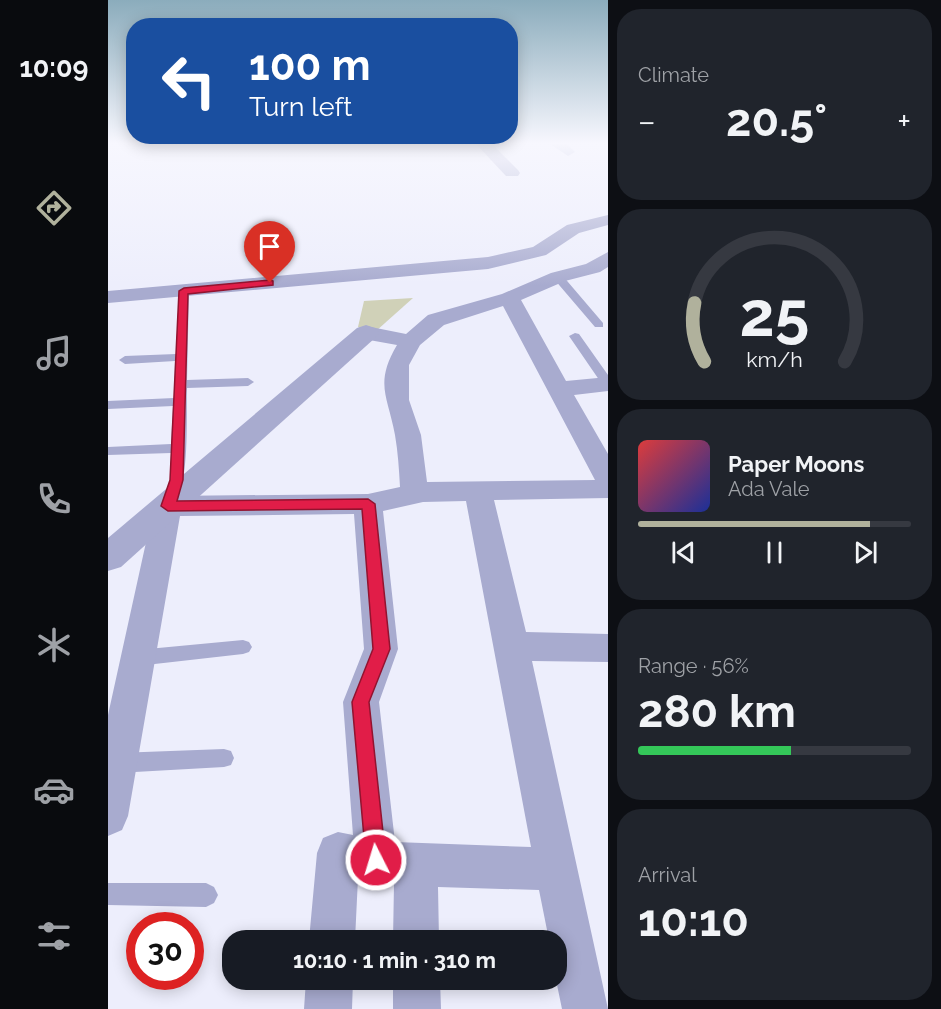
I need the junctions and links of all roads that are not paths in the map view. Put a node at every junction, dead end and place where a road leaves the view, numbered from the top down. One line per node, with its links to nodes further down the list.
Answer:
1 (608, 220): 4 (street)
2 (603, 267): 3 (street)
3 (558, 277): 6 (street); 7 (lane)
4 (184, 291): 5 (street); 11 (lane)
5 (108, 297)
6 (509, 298): 10 (street); 16 (street)
7 (599, 325)
8 (366, 333): 10 (street); 25 (street)
9 (575, 336): 15 (lane)
10 (411, 340): 23 (street)
11 (181, 357): 12 (lane); 14 (lane)
12 (125, 360)
13 (248, 382): 14 (lane)
14 (181, 384): 17 (lane)
15 (608, 384): 16 (street)
16 (558, 389): 21 (street)
17 (181, 402): 18 (lane); 19 (lane)
18 (108, 405)
19 (177, 448): 20 (lane); 25 (lane)
20 (108, 451)
21 (607, 488): 22 (street)
22 (478, 490): 23 (street); 27 (street)
23 (415, 494): 24 (street)
24 (368, 504): 25 (street); 34 (street)
25 (168, 506): 26 (street); 30 (street)
26 (108, 558)
27 (512, 646): 29 (street); 35 (street)
28 (243, 647): 30 (lane)
29 (608, 648)
30 (137, 658): 32 (street)
31 (224, 758): 32 (lane)
32 (117, 764): 33 (street)
33 (108, 816)
34 (396, 863): 35 (street); 38 (street); 39 (street)
35 (556, 869): 44 (street)
36 (108, 894): 37 (lane)
37 (206, 895)
38 (333, 930)
39 (413, 930)
40 (329, 990): 42 (street)
41 (417, 990): 43 (street)
42 (328, 1009)
43 (417, 1009)
44 (586, 1009)

